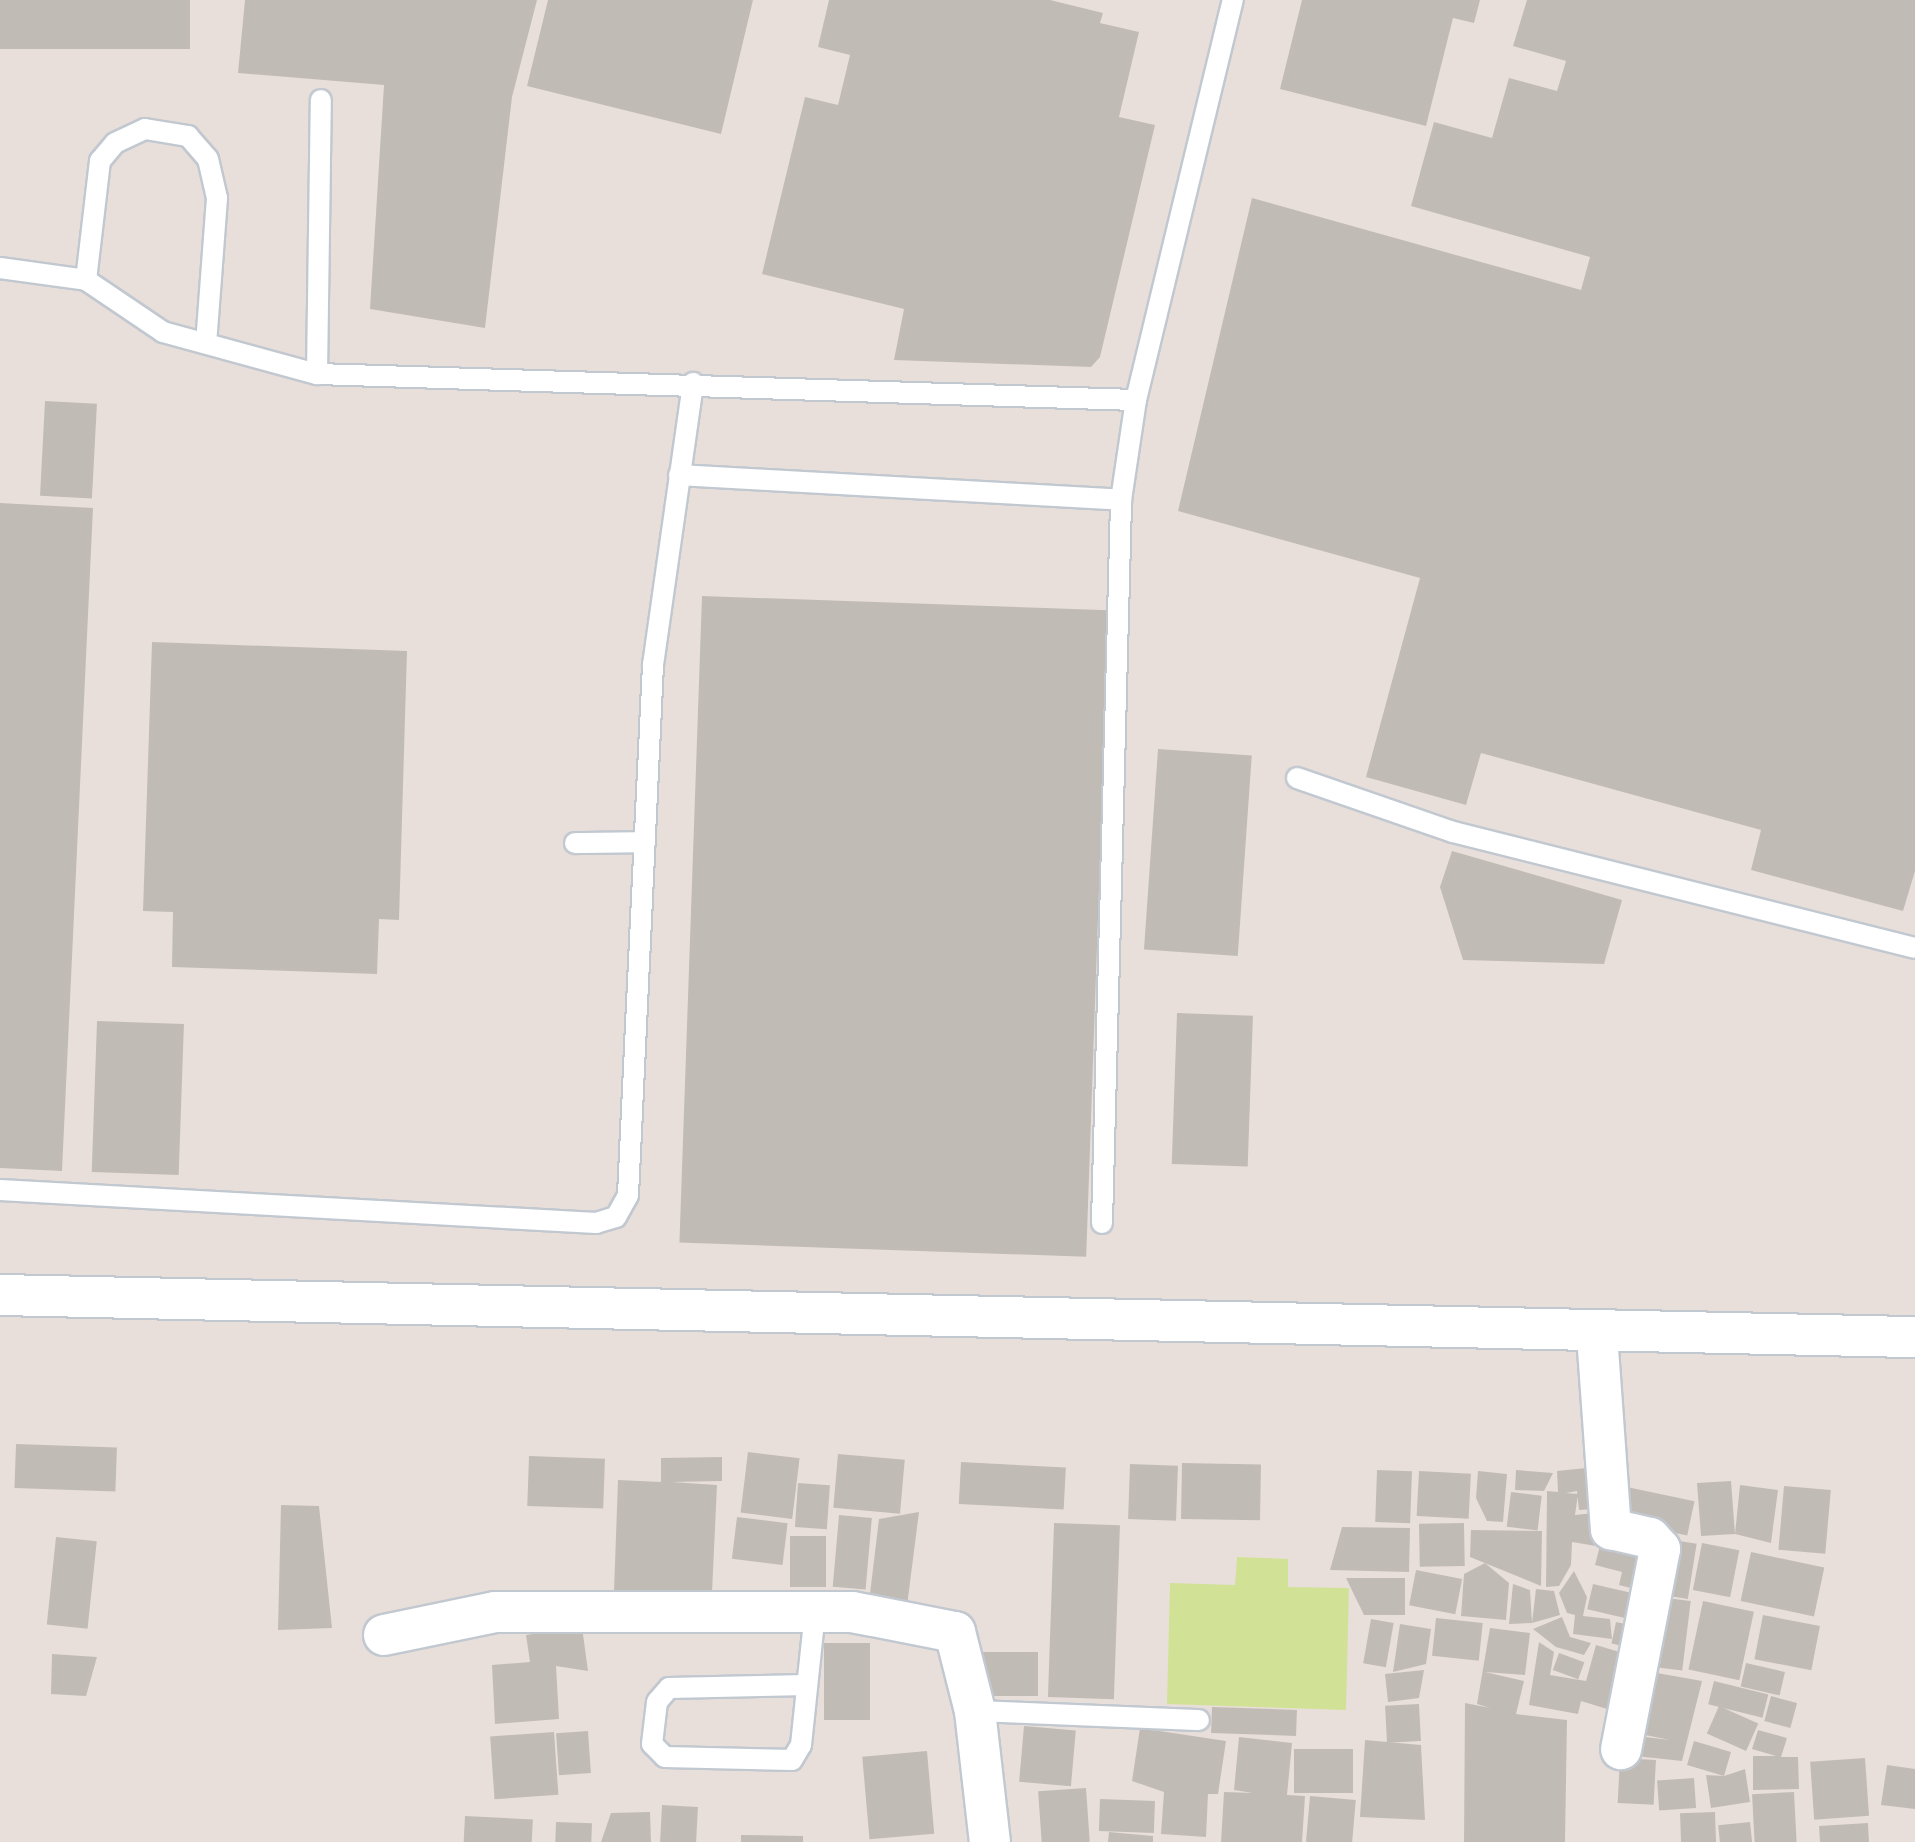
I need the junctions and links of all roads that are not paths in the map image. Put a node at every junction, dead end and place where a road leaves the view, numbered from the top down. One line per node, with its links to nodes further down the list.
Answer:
1 (1228, 1): 8 (lane)
2 (321, 100): 6 (lane)
3 (0, 268): 4 (lane)
4 (86, 280): 5 (lane); 5 (lane)
5 (206, 344): 6 (lane)
6 (317, 374): 7 (lane)
7 (693, 383): 8 (lane); 9 (lane)
8 (1136, 400): 10 (lane)
9 (680, 476): 10 (lane); 12 (lane)
10 (1121, 500): 16 (lane)
11 (1297, 778): 14 (lane)
12 (644, 842): 13 (lane); 15 (lane)
13 (576, 843)
14 (1915, 948)
15 (0, 1190)
16 (1102, 1223)
17 (0, 1296): 18 (street)
18 (1598, 1335): 19 (street); 25 (street)
19 (1915, 1337)
20 (815, 1612): 21 (street); 22 (lane); 23 (street)
21 (384, 1635)
22 (807, 1686): 22 (lane)
23 (975, 1712): 24 (lane); 26 (street)
24 (1199, 1720)
25 (1621, 1749)
26 (990, 1842)

